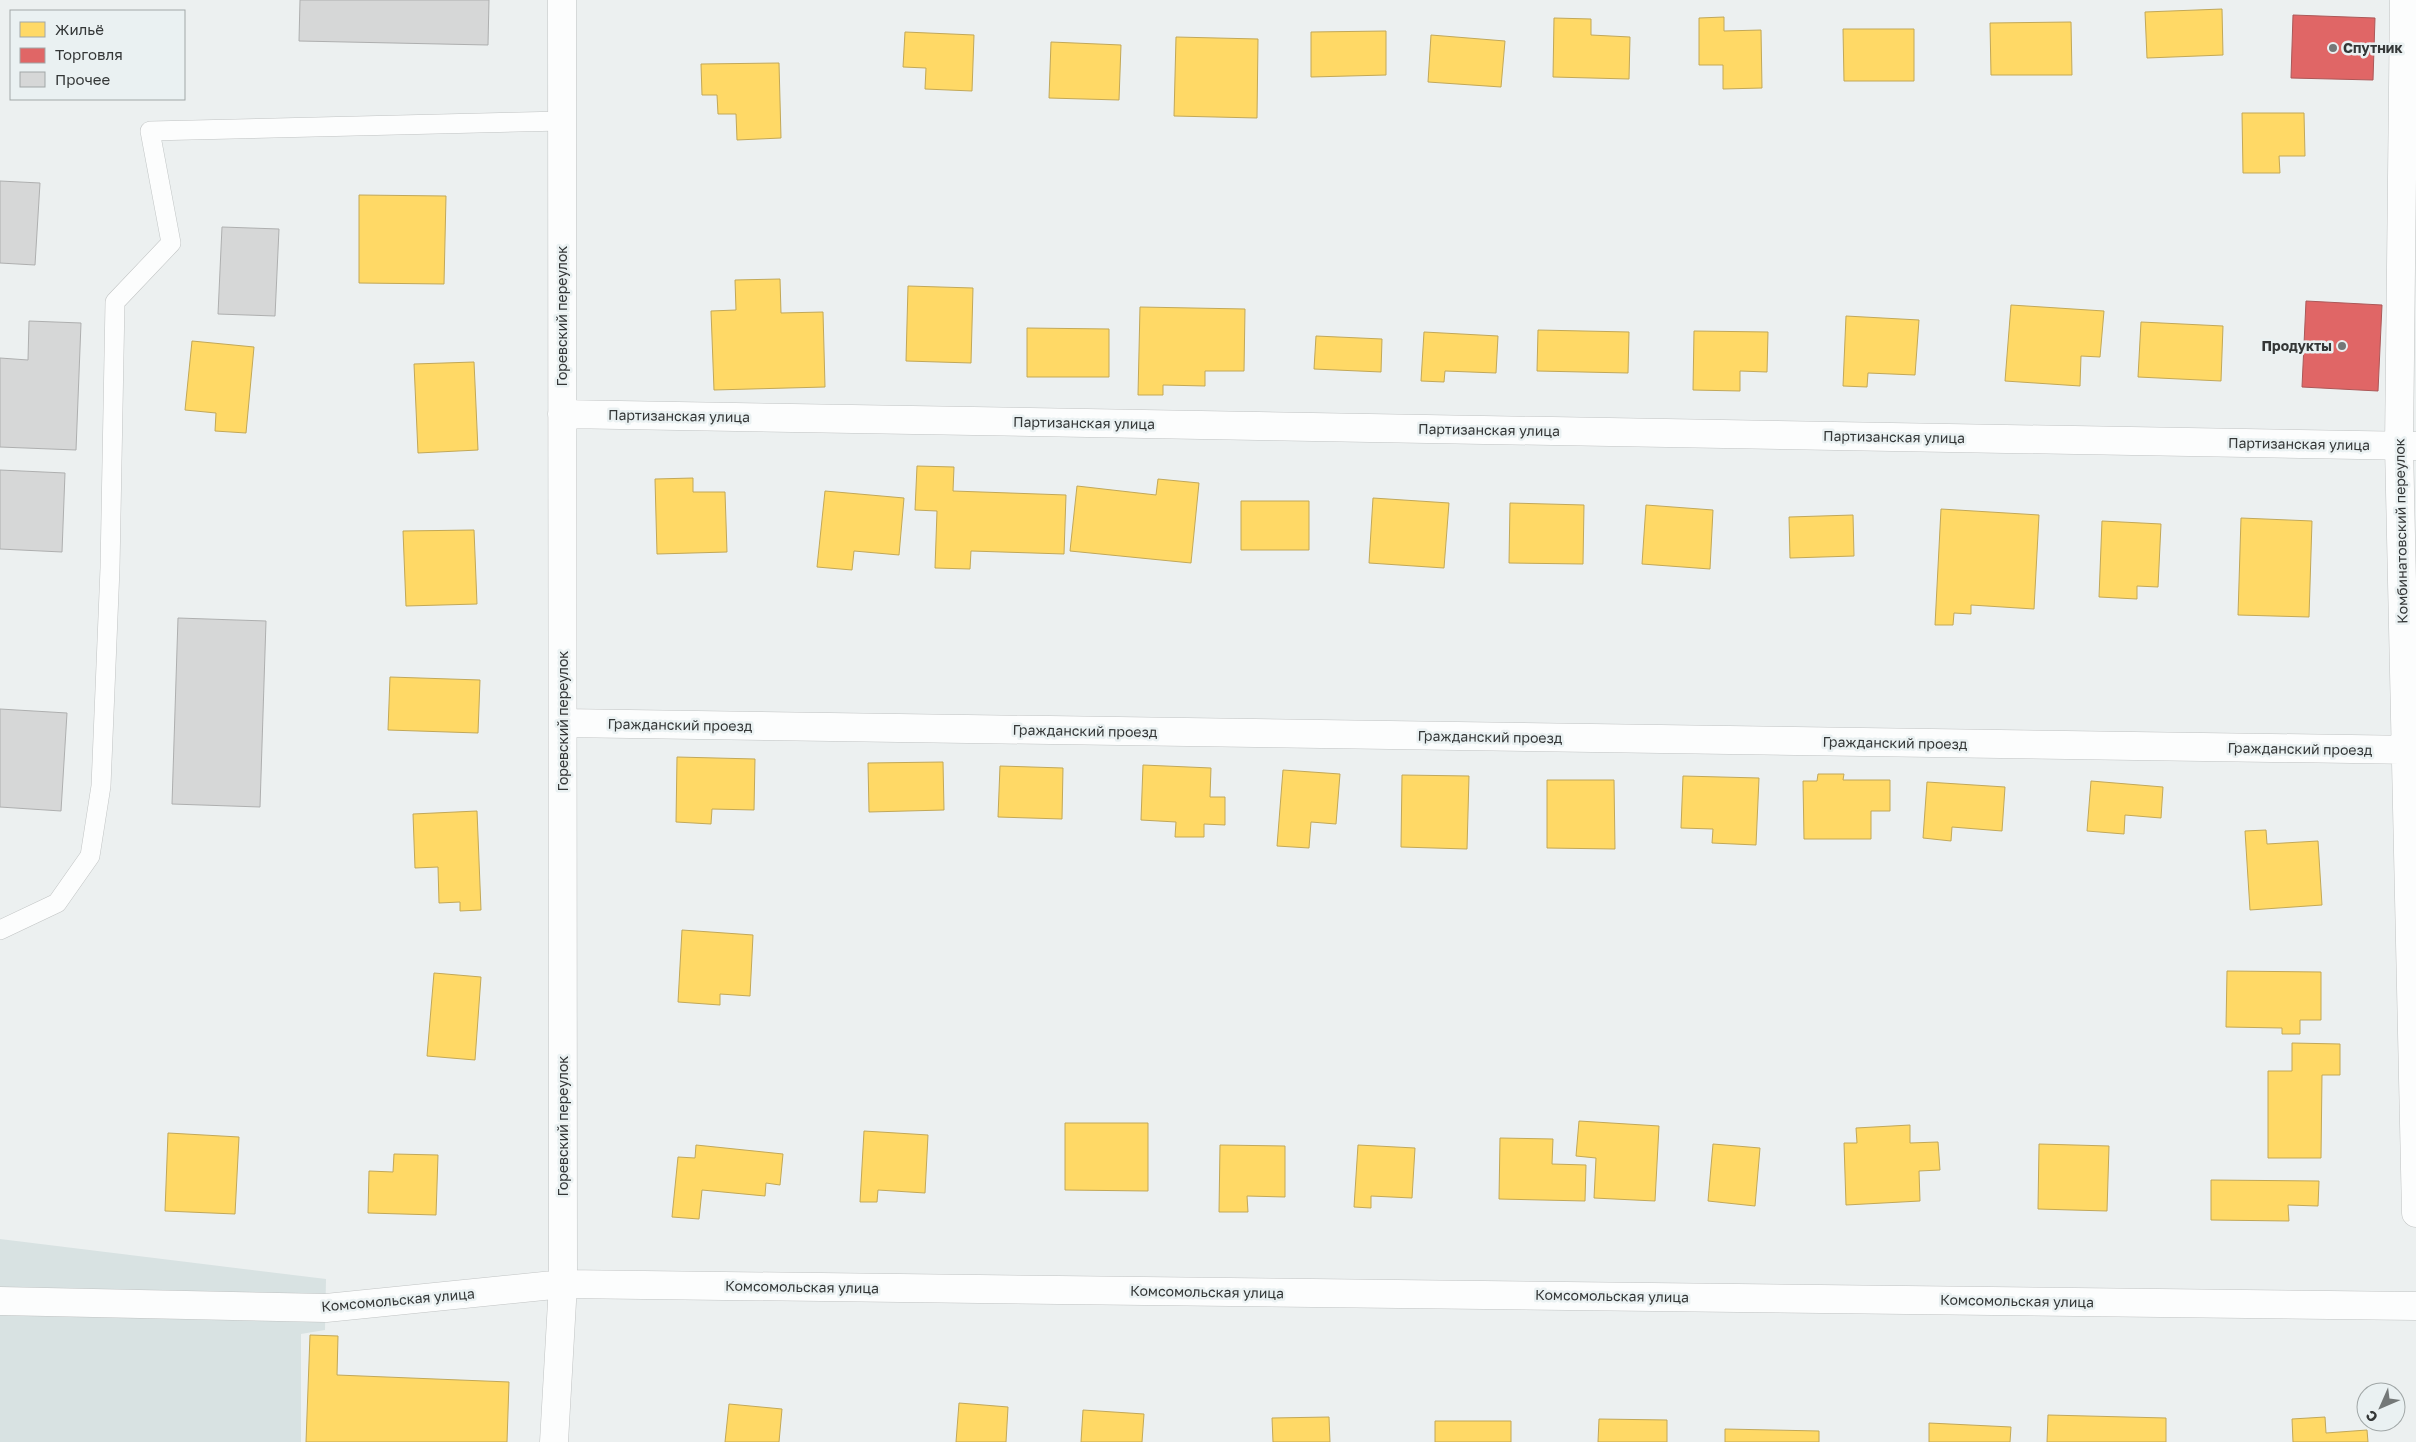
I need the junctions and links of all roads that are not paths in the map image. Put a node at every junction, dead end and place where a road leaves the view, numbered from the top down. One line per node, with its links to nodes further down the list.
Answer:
1 (562, 0): 3 (street, Горевский переулок)
2 (2404, 0): 5 (street, Комбинатовский переулок)
3 (563, 121): 4 (street, Горевский переулок); 8 (lane)
4 (562, 414): 5 (street, Партизанская улица); 6 (street, Горевский переулок)
5 (2408, 446): 7 (street, Комбинатовский переулок)
6 (563, 724): 7 (street, Гражданский проезд); 10 (street, Горевский переулок)
7 (2411, 750): 9 (street, Комбинатовский переулок)
8 (0, 930)
9 (2416, 1213)
10 (563, 1284): 11 (street, Комсомольская улица); 12 (street, Комсомольская улица); 13 (street, Горевский переулок)
11 (0, 1302)
12 (2416, 1306)
13 (554, 1442)

